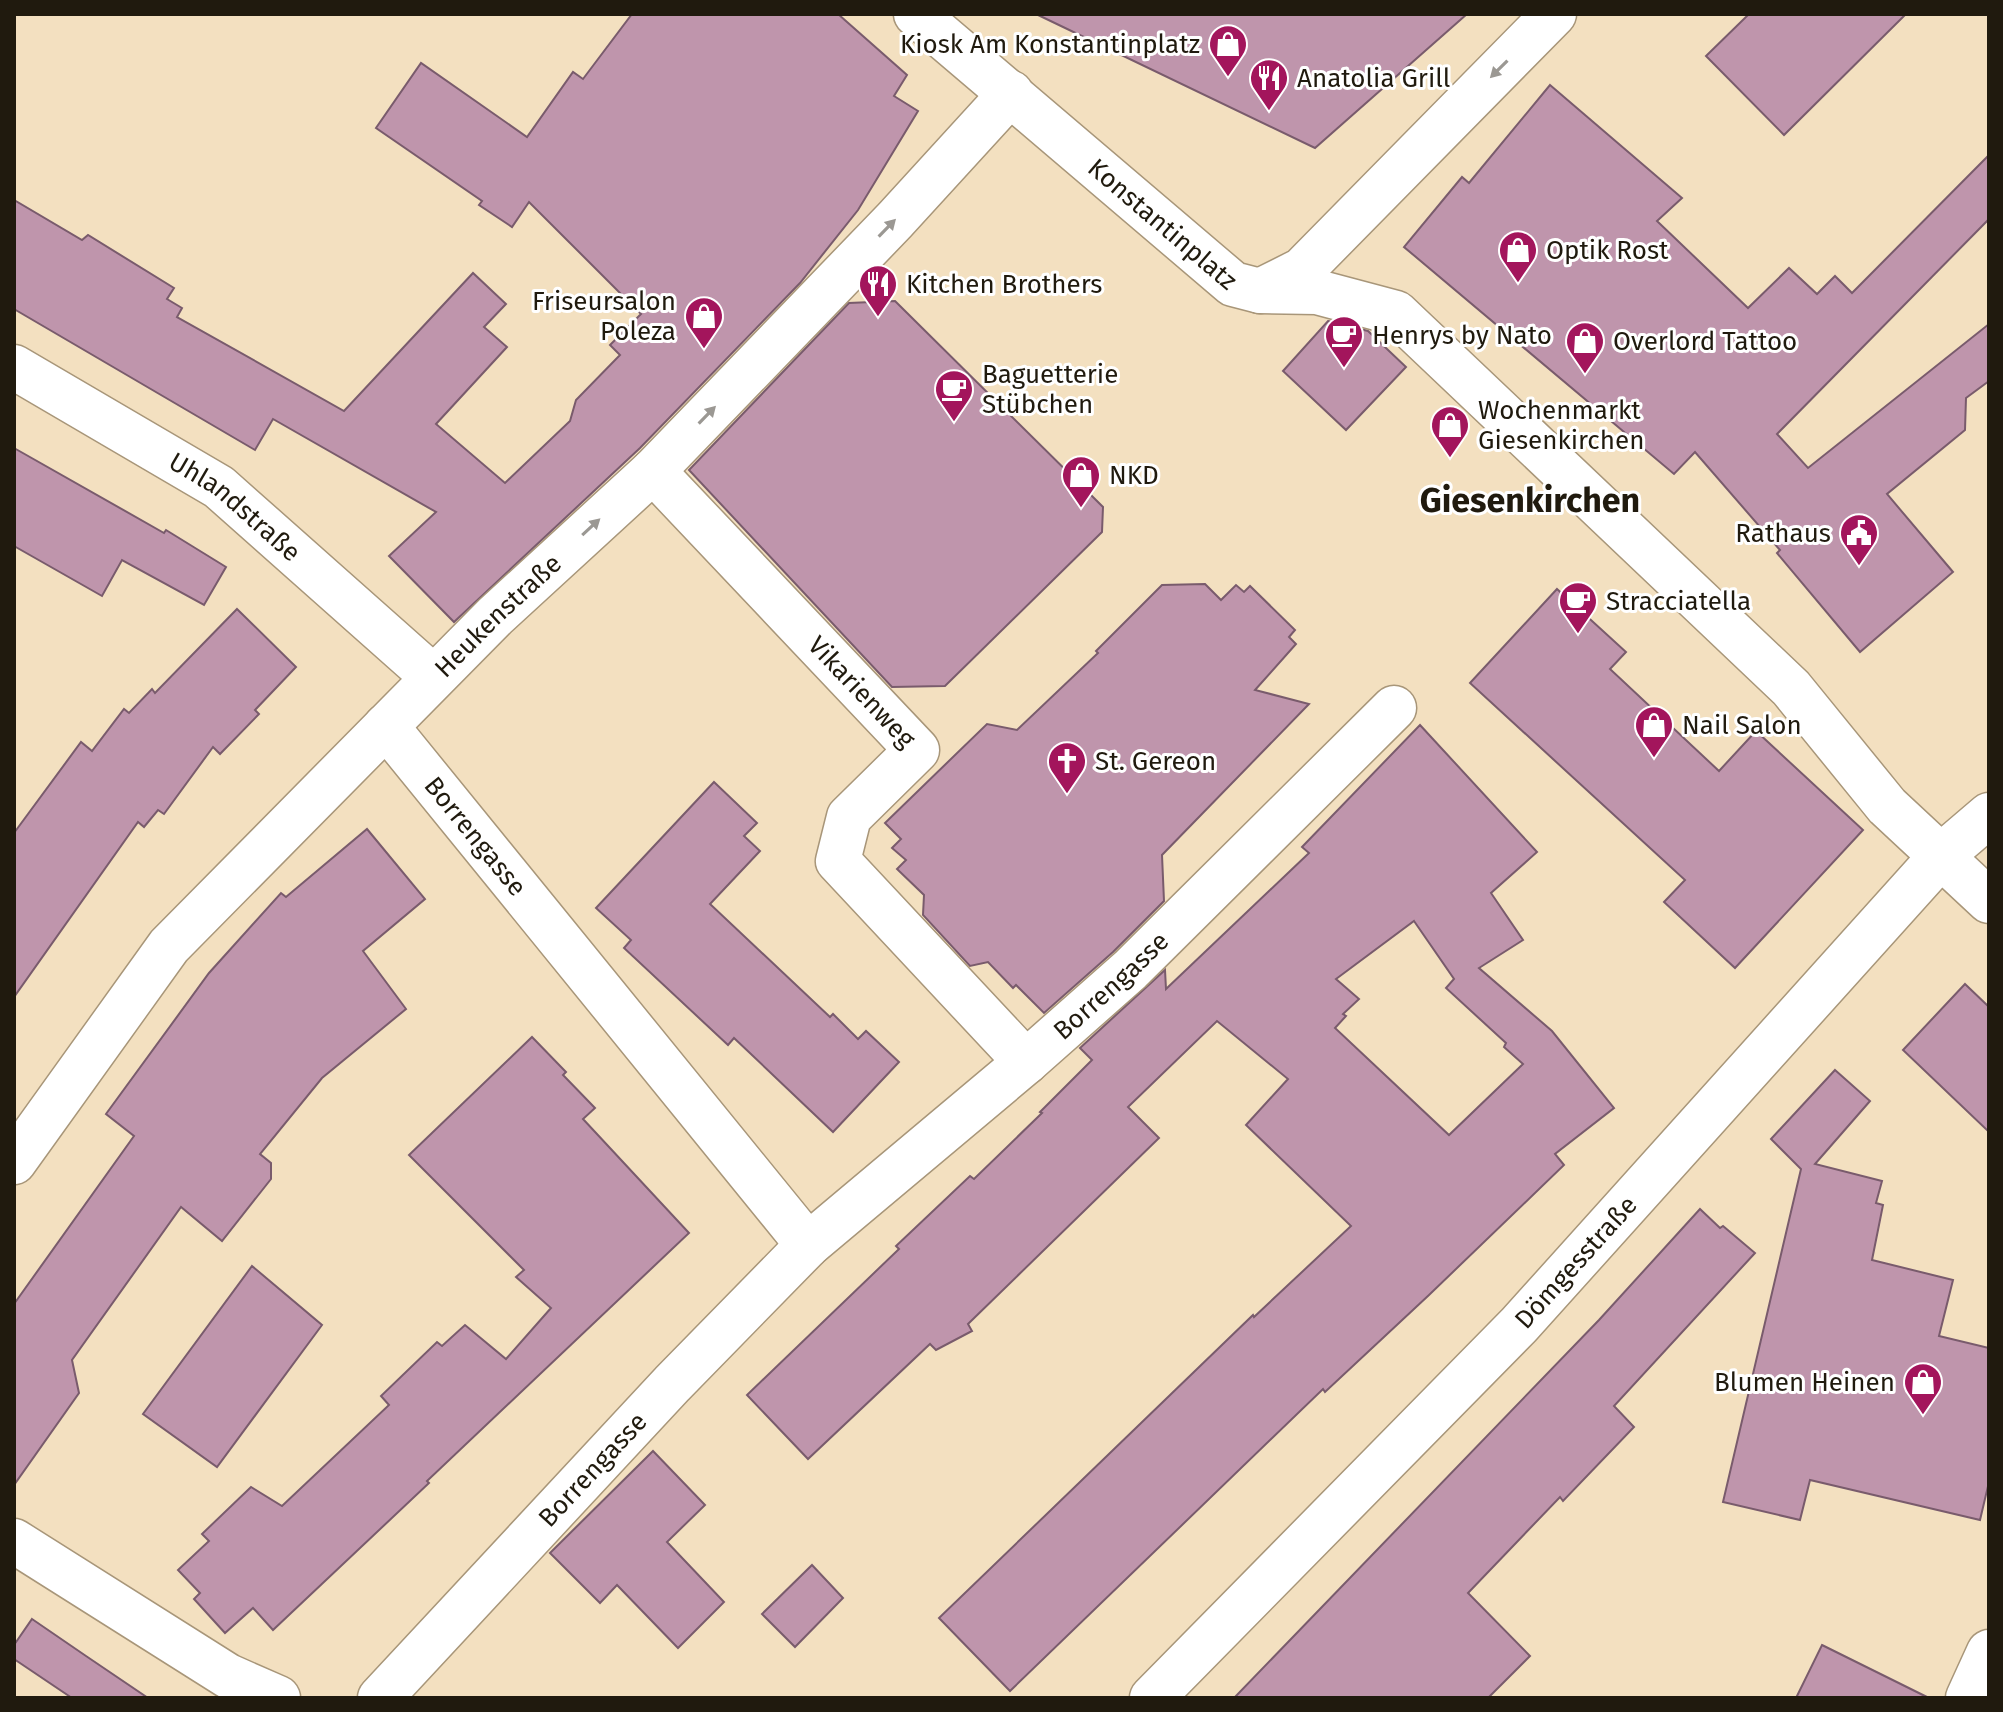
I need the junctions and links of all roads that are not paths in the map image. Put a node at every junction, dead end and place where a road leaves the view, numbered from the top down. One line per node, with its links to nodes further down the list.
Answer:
1 (916, 14): 3 (street, Konstantinplatz)
2 (1554, 14): 4 (street, Konstantinplatz, one-way to 4)
3 (1011, 93): 4 (street, Konstantinplatz); 6 (street, Heukenstraße, one-way to 3)
4 (1260, 291): 11 (street)
5 (14, 367): 7 (street, Uhlandstraße)
6 (653, 471): 7 (street, Heukenstraße, one-way to 6); 13 (street, Vikarienweg)
7 (433, 677): 9 (street, Heukenstraße)
8 (1394, 708): 13 (street, Borrengasse)
9 (386, 726): 14 (street, Heukenstraße); 15 (street, Borrengasse)
10 (1989, 815): 11 (street, Dömgesstraße)
11 (1941, 856): 12 (street); 20 (street, Dömgesstraße)
12 (1989, 901)
13 (1026, 1062): 15 (street, Borrengasse)
14 (14, 1162)
15 (808, 1245): 19 (street, Borrengasse)
16 (14, 1541): 18 (street)
17 (1989, 1652): 21 (street)
18 (278, 1698)
19 (380, 1698)
20 (1152, 1698)
21 (1968, 1698)

